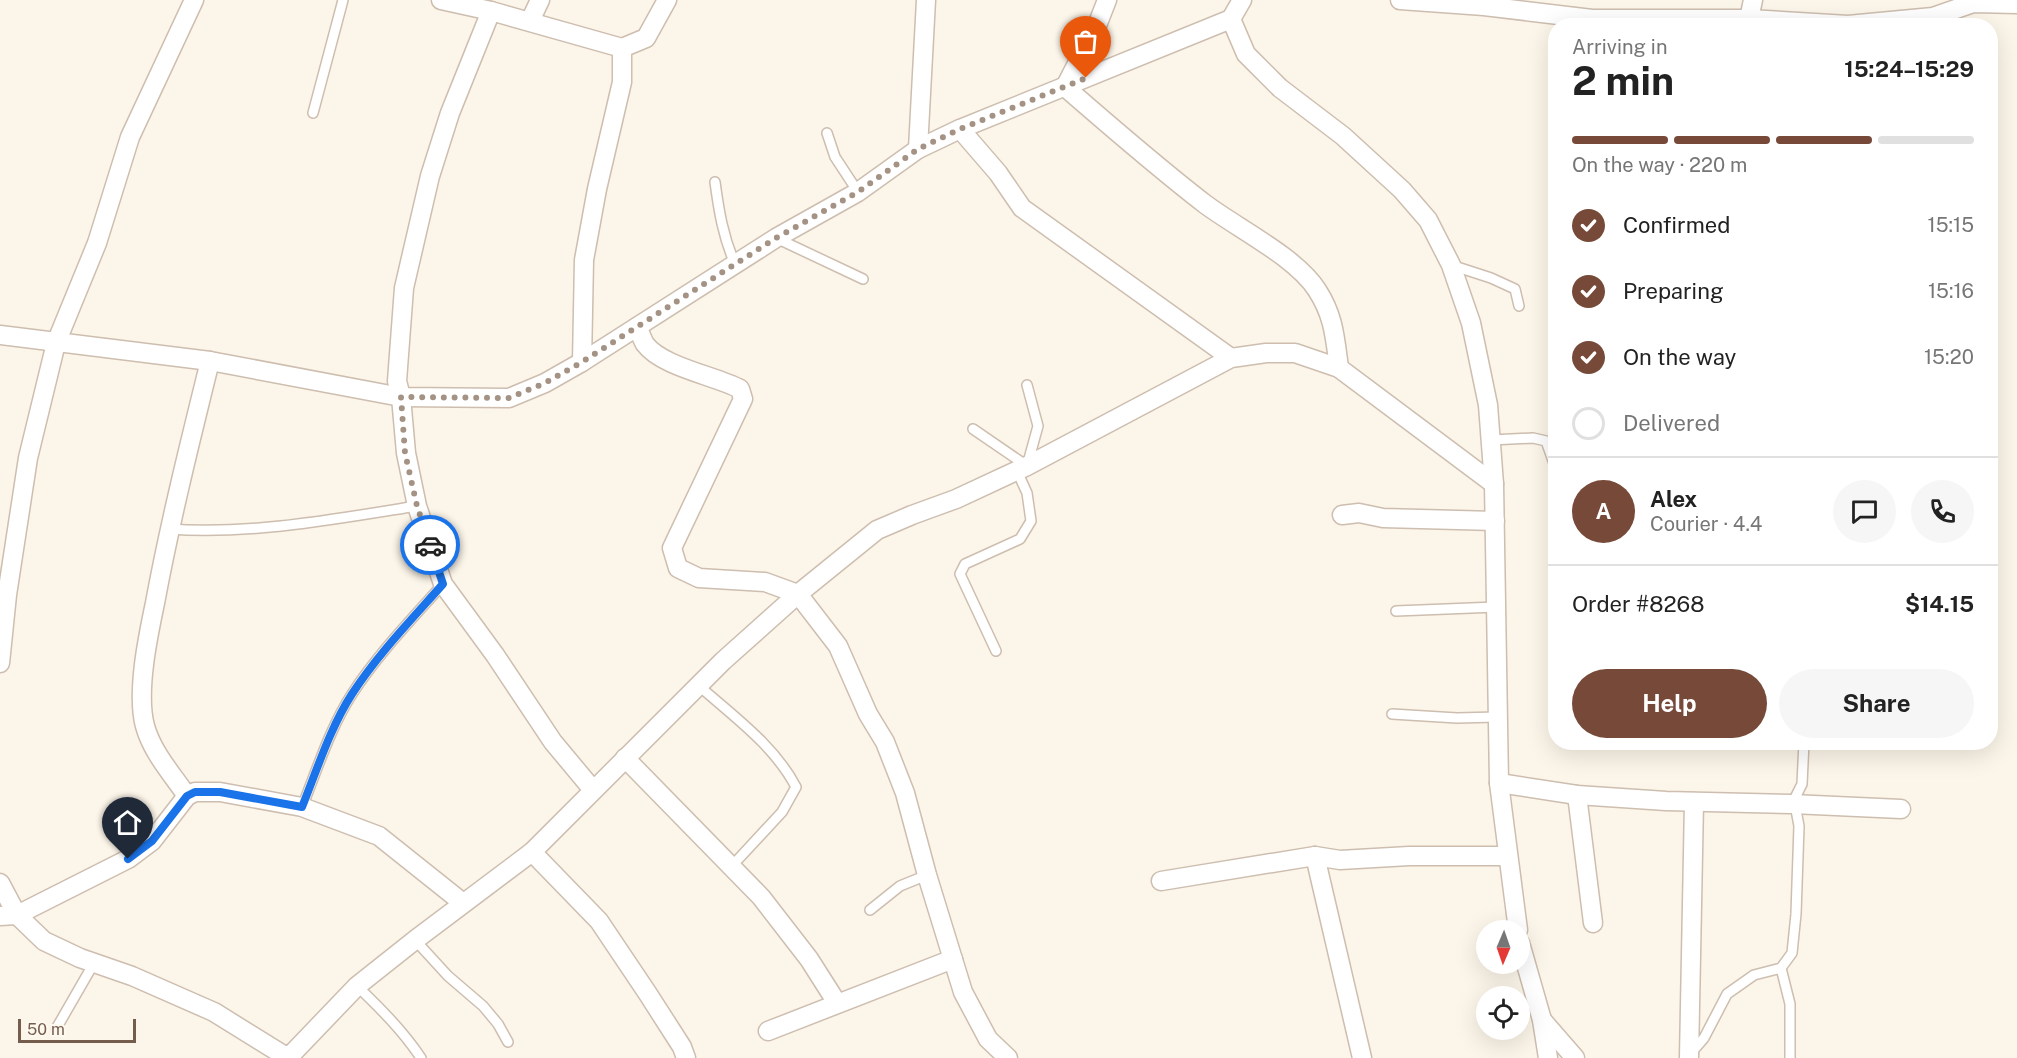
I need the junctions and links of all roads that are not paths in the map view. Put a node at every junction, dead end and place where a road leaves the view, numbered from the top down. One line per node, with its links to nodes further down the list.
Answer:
1 (194, 0): 35 (street)
2 (343, 0): 22 (lane)
3 (441, 0): 14 (street)
4 (540, 0): 19 (street)
5 (667, 0): 20 (street)
6 (926, 0): 25 (street)
7 (1107, 0): 21 (street)
8 (1242, 0): 18 (street)
9 (1400, 0): 12 (street)
10 (1753, 0): 16 (street)
11 (1973, 1): 13 (street); 17 (street)
12 (1486, 3): 15 (street)
13 (2017, 4)
14 (491, 11): 19 (street); 41 (street)
15 (1585, 18)
16 (1749, 18)
17 (1922, 18)
18 (1231, 19): 21 (street); 30 (street)
19 (530, 21): 20 (street)
20 (622, 48): 38 (street)
21 (1065, 87): 23 (street); 39 (street)
22 (313, 113)
23 (960, 129): 25 (street); 36 (street)
24 (827, 133): 27 (lane)
25 (918, 149): 27 (street)
26 (715, 182): 29 (lane)
27 (858, 192): 28 (street)
28 (776, 238): 29 (street); 31 (lane)
29 (735, 264): 33 (street)
30 (1451, 265): 32 (lane); 43 (street)
31 (863, 279)
32 (1519, 306)
33 (637, 327): 38 (street); 53 (street)
34 (0, 335): 35 (street)
35 (56, 343): 37 (street); 52 (street)
36 (1231, 358): 39 (street); 45 (street)
37 (210, 361): 41 (street); 50 (street)
38 (582, 362): 41 (street)
39 (1338, 368): 46 (street)
40 (1027, 385): 45 (lane)
41 (401, 397): 47 (street)
42 (973, 429): 45 (lane)
43 (1491, 440): 44 (lane); 46 (street)
44 (1548, 447)
45 (1022, 469): 53 (street); 56 (lane)
46 (1494, 484): 49 (street)
47 (417, 506): 50 (lane); 51 (street)
48 (1342, 515): 49 (street)
49 (1495, 521): 54 (street)
50 (169, 529): 66 (street)
51 (443, 584): 64 (street); 69 (lane)
52 (3, 594): 57 (street)
53 (798, 594): 58 (street); 75 (street)
54 (1496, 607): 55 (lane); 60 (street)
55 (1396, 611)
56 (996, 651)
57 (0, 663)
58 (698, 685): 62 (street); 74 (lane)
59 (1392, 714): 60 (lane)
60 (1497, 717): 63 (street)
61 (1804, 750): 68 (lane)
62 (625, 758): 64 (street); 74 (street)
63 (1499, 783): 65 (street); 73 (street)
64 (593, 790): 71 (street)
65 (1577, 795): 67 (street); 82 (street)
66 (187, 796): 69 (street); 80 (street)
67 (1694, 802): 68 (street); 94 (street)
68 (1792, 804): 70 (street); 86 (lane)
69 (302, 807): 78 (street)
70 (1901, 809)
71 (532, 852): 78 (street); 96 (street)
72 (1315, 856): 73 (street); 76 (street); 98 (street)
73 (1508, 856): 81 (street)
74 (731, 867): 89 (street)
75 (927, 874): 79 (lane); 84 (street)
76 (1161, 881)
77 (0, 883): 80 (street)
78 (463, 903): 83 (street)
79 (870, 910)
80 (8, 915): 85 (street)
81 (1517, 920)
82 (1593, 923)
83 (415, 940): 88 (street); 93 (lane)
84 (952, 960): 89 (street); 97 (street)
85 (94, 963): 88 (street); 91 (lane)
86 (1781, 968): 94 (lane); 101 (lane)
87 (1529, 974): 90 (street)
88 (357, 986): 95 (lane)
89 (837, 1003): 92 (street)
90 (1542, 1020): 99 (street); 100 (street)
91 (56, 1029)
92 (768, 1030)
93 (508, 1042)
94 (1690, 1055)
95 (421, 1058)
96 (686, 1058)
97 (1008, 1058)
98 (1362, 1058)
99 (1548, 1058)
100 (1575, 1058)
101 (1790, 1058)

